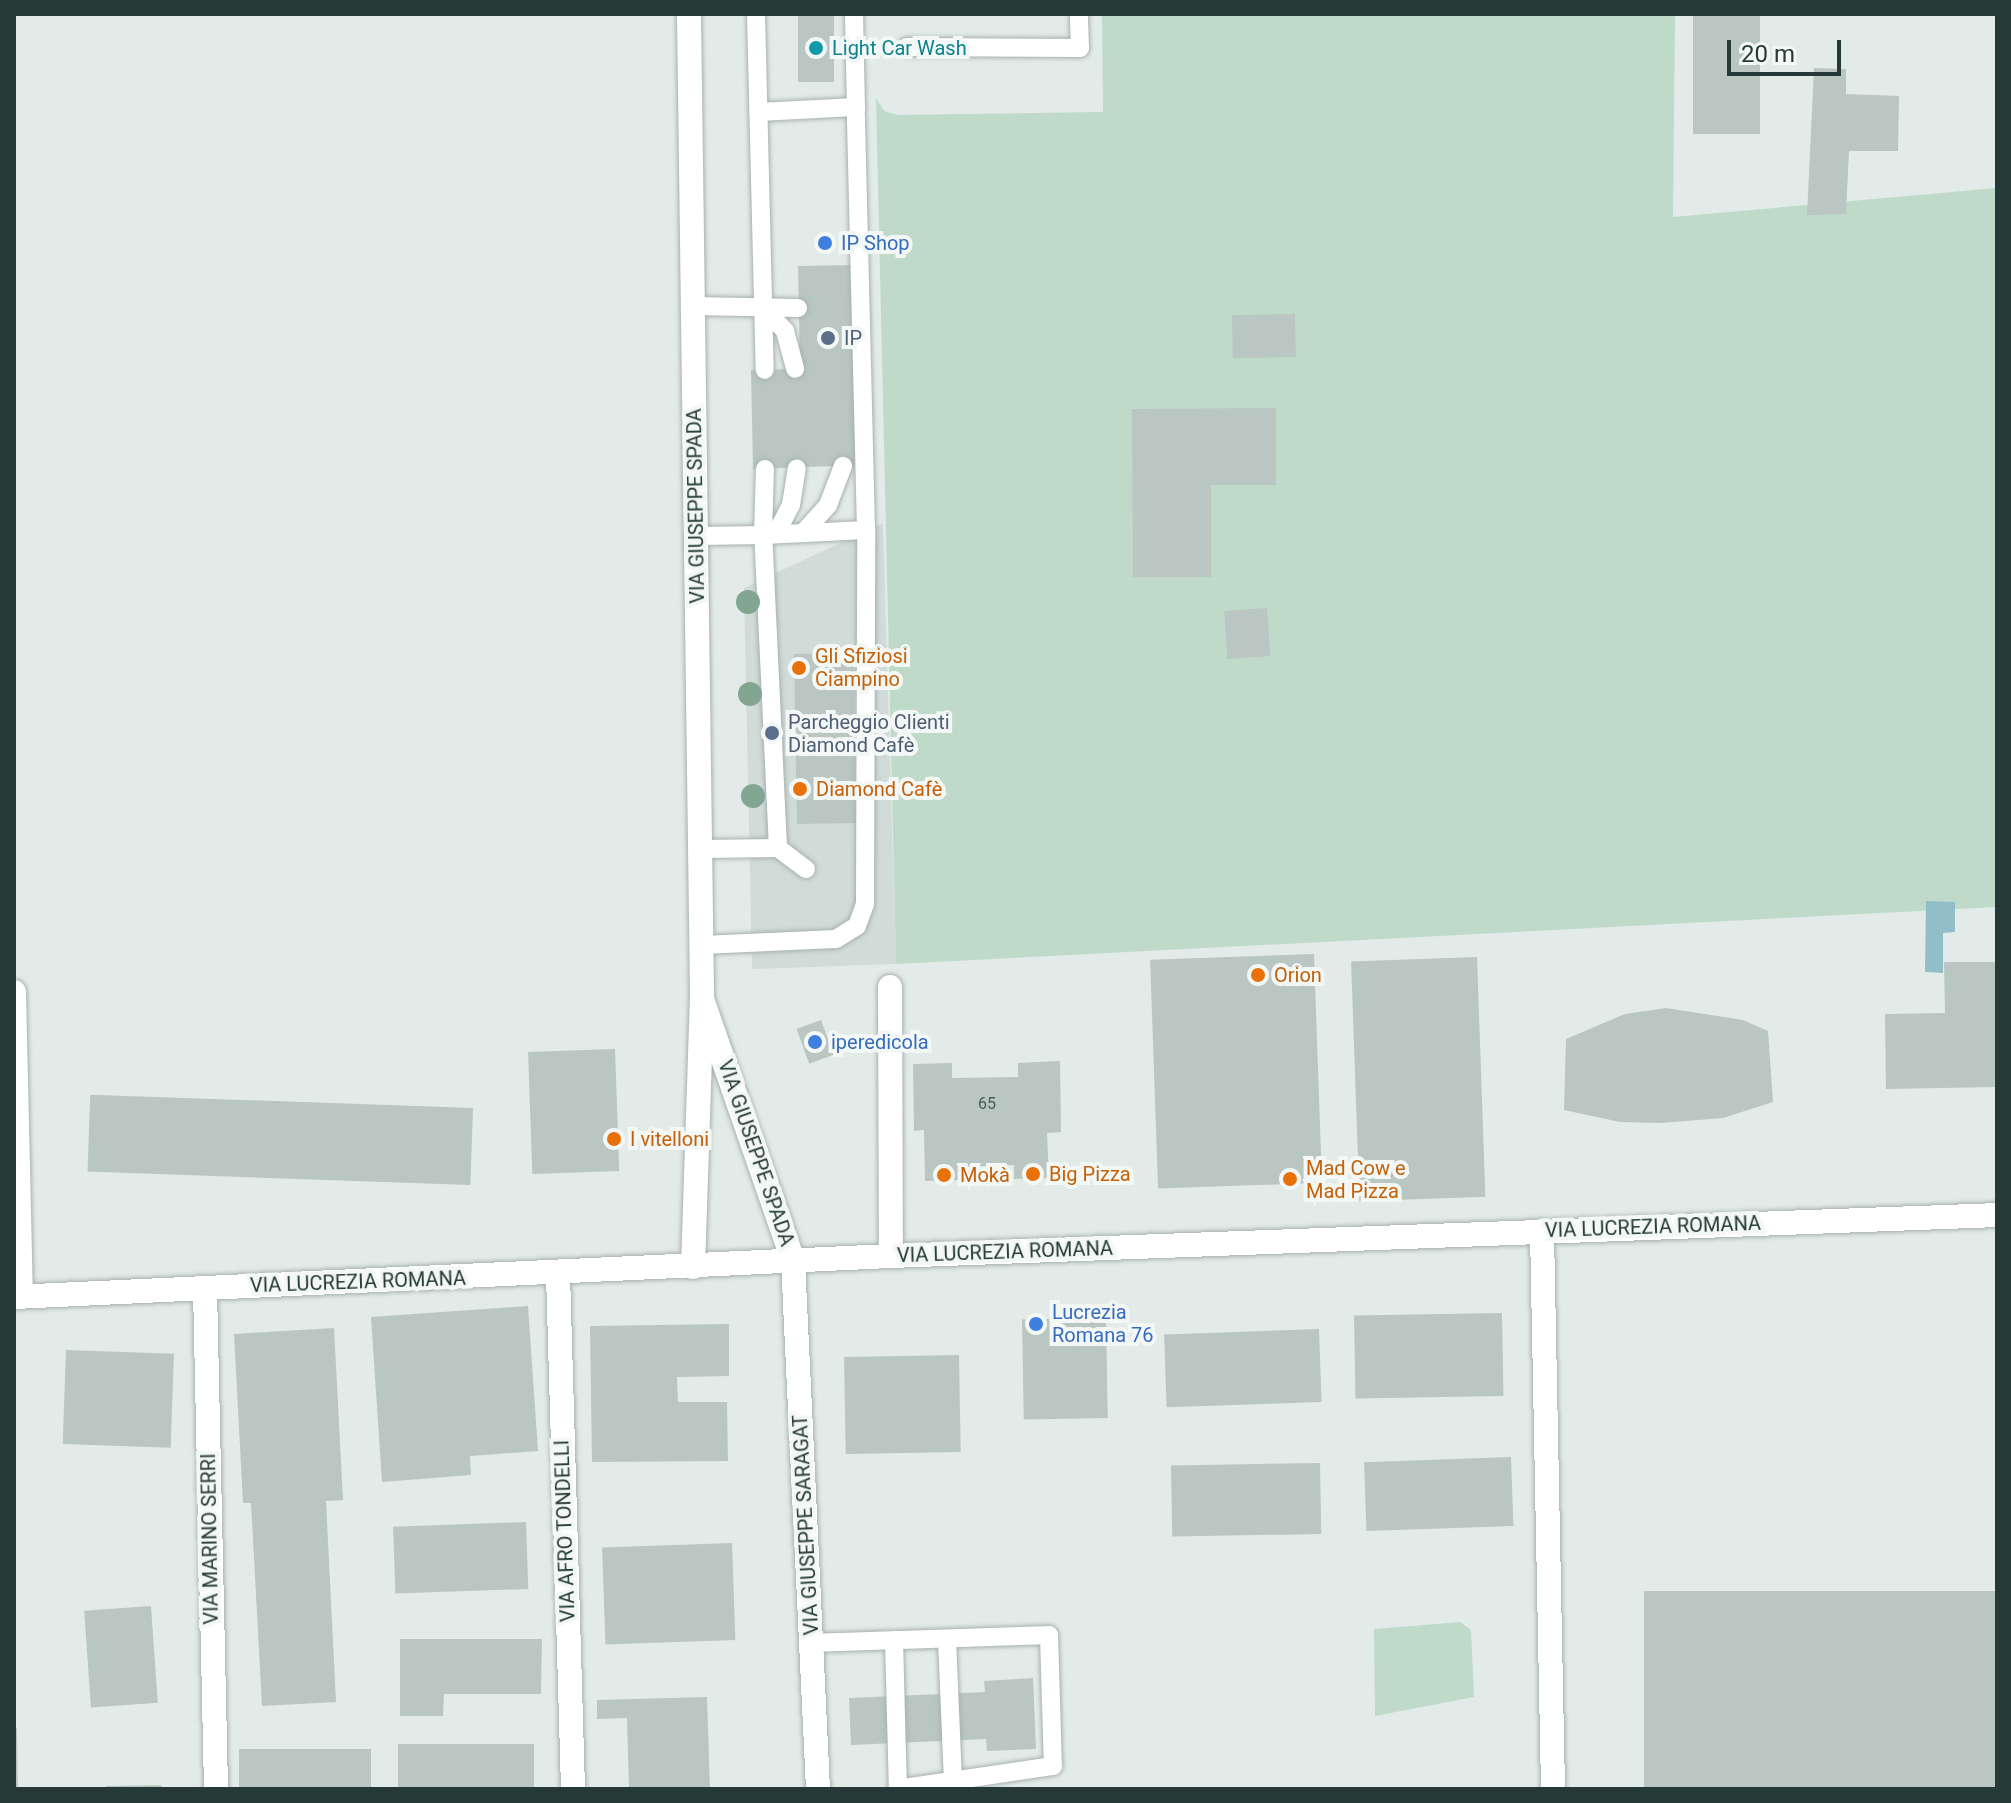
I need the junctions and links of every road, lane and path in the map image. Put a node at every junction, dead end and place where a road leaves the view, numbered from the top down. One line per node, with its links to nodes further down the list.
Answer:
1 (689, 14): 8 (street, VIA GIUSEPPE SPADA)
2 (756, 14): 7 (lane)
3 (854, 14): 6 (lane)
4 (1079, 14): 5 (lane)
5 (907, 47)
6 (856, 107): 7 (lane); 16 (lane)
7 (758, 112): 9 (lane)
8 (693, 306): 9 (lane); 19 (street, VIA GIUSEPPE SPADA)
9 (763, 308): 10 (lane); 11 (lane); 12 (lane)
10 (798, 308)
11 (795, 369)
12 (765, 370)
13 (843, 466): 17 (lane)
14 (797, 468): 18 (lane)
15 (765, 469): 18 (lane)
16 (866, 530): 17 (lane); 23 (lane)
17 (803, 533): 18 (lane)
18 (770, 535): 19 (lane); 20 (lane)
19 (696, 536): 21 (street, VIA GIUSEPPE SPADA)
20 (778, 848): 21 (lane); 22 (lane)
21 (701, 849): 23 (street, VIA GIUSEPPE SPADA)
22 (806, 869)
23 (702, 945): 26 (street, VIA GIUSEPPE SPADA)
24 (890, 987): 29 (street)
25 (14, 992): 34 (street)
26 (702, 999): 30 (street, VIA GIUSEPPE SPADA); 31 (street, VIA GIUSEPPE SPADA)
27 (1997, 1215): 28 (street, VIA LUCREZIA ROMANA)
28 (1542, 1231): 29 (street, VIA LUCREZIA ROMANA); 43 (street)
29 (891, 1256): 30 (street, VIA LUCREZIA ROMANA)
30 (793, 1261): 31 (street, VIA LUCREZIA ROMANA); 37 (street, VIA GIUSEPPE SARAGAT)
31 (693, 1267): 32 (street, VIA LUCREZIA ROMANA)
32 (558, 1274): 33 (street, VIA LUCREZIA ROMANA); 40 (street, VIA AFRO TONDELLI)
33 (205, 1289): 34 (street, VIA LUCREZIA ROMANA); 39 (street, VIA MARINO SERRI)
34 (17, 1297)
35 (947, 1639): 36 (lane); 38 (lane); 38 (lane)
36 (894, 1640): 37 (lane); 42 (lane)
37 (811, 1643): 41 (street, VIA GIUSEPPE SARAGAT)
38 (953, 1780): 42 (lane)
39 (216, 1789)
40 (573, 1789)
41 (818, 1789)
42 (898, 1789)
43 (1553, 1789)

